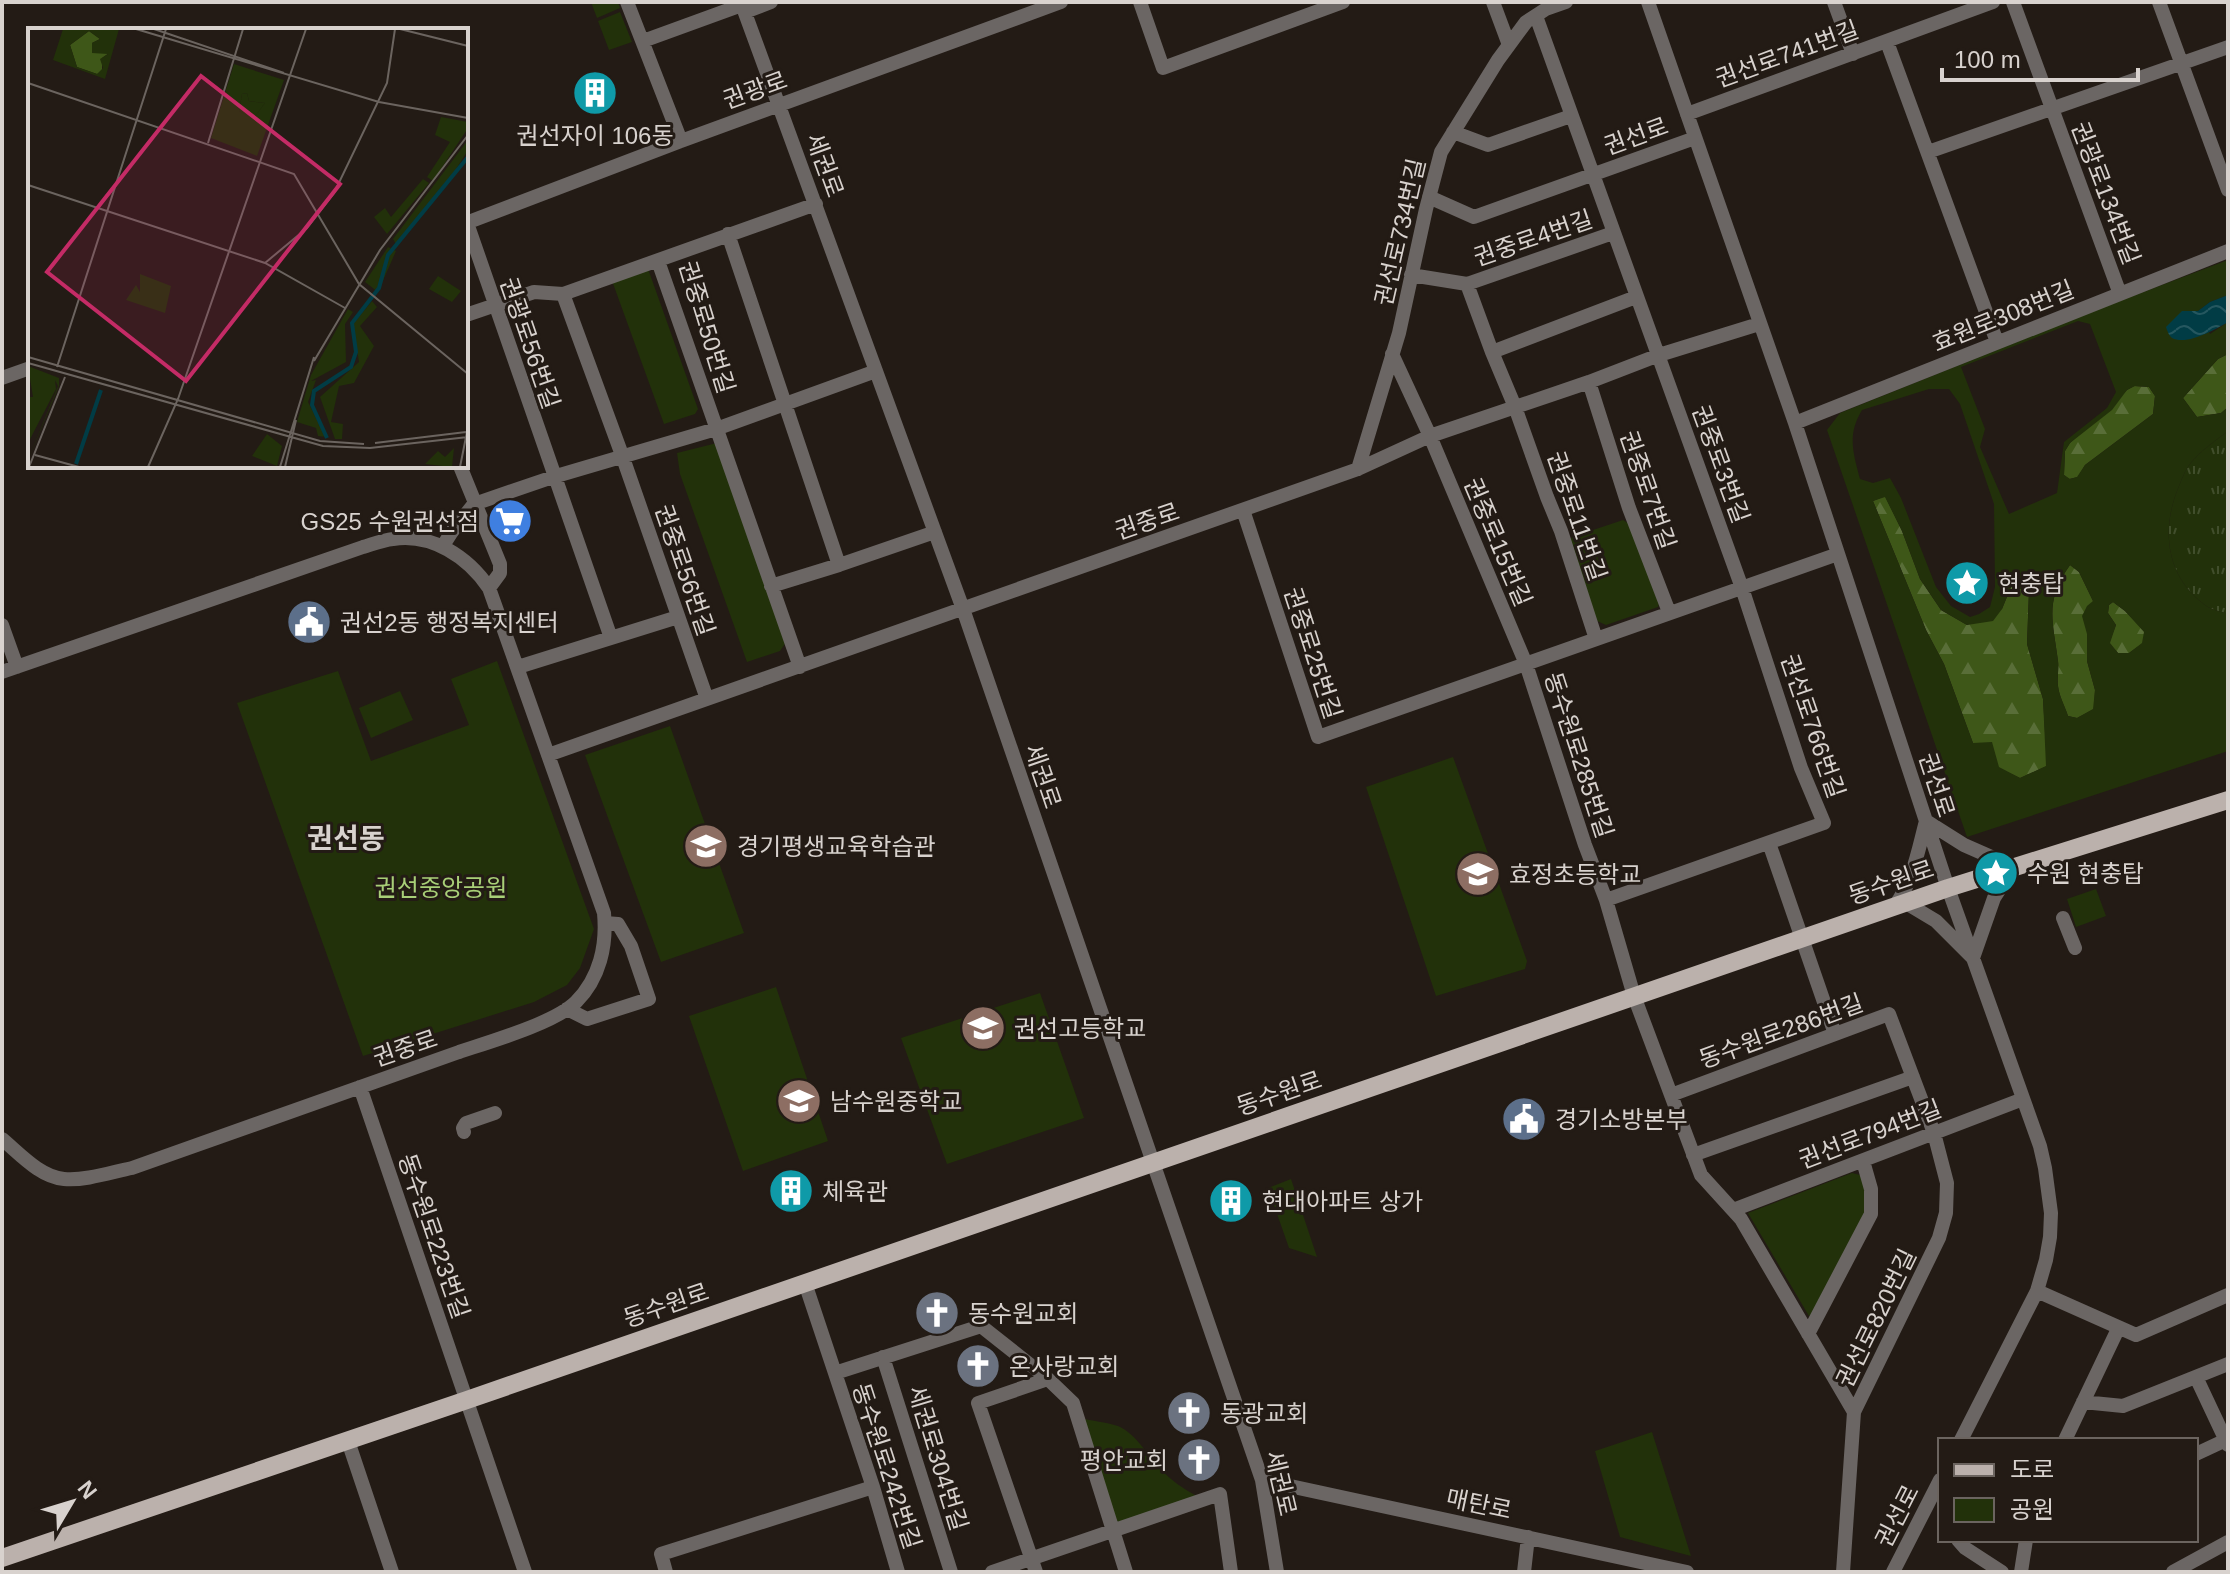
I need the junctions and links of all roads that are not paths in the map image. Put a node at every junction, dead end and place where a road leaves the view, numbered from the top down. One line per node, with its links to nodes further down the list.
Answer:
1 (627, 2): 15 (street)
2 (771, 2): 13 (street)
3 (1061, 2): 21 (street, 권광로)
4 (1140, 2): 5 (street)
5 (1343, 2)
6 (1493, 2): 17 (street)
7 (1566, 2): 14 (street, 권선로734번길)
8 (1648, 2): 23 (street, 권선로)
9 (1834, 2): 19 (street)
10 (1993, 2): 16 (street, 권선로741번길)
11 (2013, 2): 22 (street, 권광로134번길)
12 (2159, 2): 20 (street)
13 (742, 7): 15 (street); 21 (street, 세권로)
14 (1536, 16): 17 (street, 권선로734번길); 24 (street, 권중로4번길)
15 (643, 41): 27 (street)
16 (1887, 42): 19 (street, 권선로741번길); 28 (street)
17 (1509, 45): 25 (street, 권선로734번길)
18 (2228, 47): 20 (street, 권광로134번길)
19 (1853, 54): 23 (street, 권선로741번길)
20 (2180, 63): 22 (street, 권광로134번길); 30 (street)
21 (779, 105): 27 (street, 권광로); 32 (street, 세권로)
22 (2051, 108): 28 (street, 권광로134번길); 42 (street, 권광로134번길)
23 (1687, 114): 26 (street, 권선로)
24 (1571, 116): 25 (street); 29 (street, 권중로4번길)
25 (1453, 132): 31 (street, 권선로734번길)
26 (1695, 138): 29 (street, 권선로); 46 (street, 권선로)
27 (681, 141): 33 (street, 권광로)
28 (1928, 152): 47 (street)
29 (1592, 175): 31 (street, 권중로4번길); 35 (street, 권중로4번길)
30 (2228, 190)
31 (1429, 197): 39 (street, 권선로734번길)
32 (816, 204): 36 (street, 권중로50번길); 52 (street, 세권로)
33 (468, 222)
34 (468, 229): 44 (street, 권광로56번길)
35 (1613, 233): 40 (street, 권중로4번길); 43 (street, 권중로4번길)
36 (728, 234): 38 (street, 권중로50번길); 55 (street, 권중로50번길)
37 (2228, 251): 42 (street, 효원로308번길)
38 (658, 261): 41 (street); 58 (street, 권중로50번길)
39 (1411, 275): 40 (street); 49 (street, 권선로734번길)
40 (1467, 284): 48 (street, 권중로11번길)
41 (563, 294): 44 (street); 60 (street, 권중로56번길)
42 (2120, 294): 47 (street, 효원로308번길)
43 (1636, 297): 48 (street); 50 (street, 권중로4번길)
44 (494, 306): 45 (street); 63 (street, 권광로56번길)
45 (468, 314)
46 (1759, 324): 50 (street, 권중로); 57 (street, 권선로)
47 (1997, 342): 57 (street, 효원로308번길)
48 (1492, 352): 56 (street, 권중로11번길)
49 (1392, 354): 59 (street, 권중로15번길); 62 (street, 권선로734번길)
50 (1659, 355): 54 (street, 권중로); 72 (street, 권중로3번길)
51 (28, 369): 53 (street)
52 (876, 371): 55 (street, 권중로50번길); 66 (street, 세권로)
53 (2, 378)
54 (1589, 382): 56 (street, 권중로); 74 (street, 권중로7번길)
55 (785, 404): 58 (street, 권중로50번길); 69 (street, 권중로50번길)
56 (1515, 407): 59 (street, 권중로); 78 (street, 권중로11번길)
57 (1795, 423): 68 (street, 권선로)
58 (716, 429): 60 (street); 70 (street, 권중로50번길)
59 (1430, 436): 62 (street, 권중로); 79 (street, 권중로15번길)
60 (622, 455): 63 (street); 75 (street, 권중로56번길)
61 (461, 468): 64 (street)
62 (1358, 469): 65 (street, 권중로)
63 (553, 477): 64 (street); 77 (street, 권광로56번길)
64 (474, 504): 67 (street); 71 (street)
65 (1243, 510): 73 (street, 권중로); 79 (street, 권중로25번길)
66 (935, 532): 69 (street); 73 (street, 세권로)
67 (443, 547): 71 (street, 권중로); 80 (street, 권중로)
68 (1838, 554): 72 (street); 87 (street, 권선로)
69 (839, 565): 70 (street)
70 (771, 586): 82 (street, 권중로50번길)
71 (489, 588): 81 (street, 권중로)
72 (1742, 588): 74 (street); 88 (street, 권선로766번길)
73 (963, 609): 82 (street, 권중로); 111 (street, 세권로)
74 (1669, 612): 78 (street)
75 (678, 617): 77 (street); 84 (street, 권중로56번길)
76 (2, 625): 80 (street)
77 (611, 638): 81 (street)
78 (1596, 639): 79 (street)
79 (1526, 664): 91 (street, 동수원로285번길)
80 (17, 667): 83 (street, 권중로)
81 (518, 667): 85 (street, 권중로)
82 (800, 667): 84 (street, 권중로)
83 (2, 672)
84 (707, 699): 85 (street, 권중로)
85 (548, 755): 94 (street, 권중로)
86 (2228, 800): 89 (main road, 동수원로)
87 (1926, 821): 89 (street); 90 (street, 권선로); 92 (street)
88 (1769, 843): 91 (street); 95 (street)
89 (2014, 867): 90 (main road, 동수원로); 97 (street)
90 (1948, 888): 92 (main road, 동수원로); 97 (street, 권선로)
91 (1606, 900): 98 (street, 동수원로285번길)
92 (1900, 905): 95 (main road, 동수원로); 97 (street)
93 (2063, 918): 96 (street)
94 (605, 923): 99 (street, 권중로); 99 (street)
95 (1801, 939): 98 (main road, 동수원로); 100 (street)
96 (2075, 948)
97 (1973, 958): 104 (street, 권선로)
98 (1634, 996): 103 (street); 111 (main road, 동수원로)
99 (567, 1009): 102 (street, 권중로)
100 (1835, 1034): 101 (street, 동수원로286번길); 103 (street, 동수원로286번길)
101 (1913, 1077): 107 (street, 동수원로286번길); 109 (street)
102 (360, 1087): 108 (street, 권중로); 123 (street, 동수원로223번길)
103 (1671, 1095): 109 (street)
104 (2023, 1099): 107 (street, 권선로794번길); 114 (street, 권선로)
105 (495, 1113): 106 (street)
106 (464, 1132)
107 (1934, 1133): 110 (street, 권선로794번길); 125 (street, 권선로820번길)
108 (2, 1139)
109 (1693, 1155): 112 (street)
110 (1863, 1161): 112 (street, 권선로794번길); 117 (street)
111 (1152, 1162): 113 (main road, 동수원로); 131 (street, 세권로)
112 (1733, 1210): 117 (street)
113 (805, 1283): 120 (street, 동수원로242번길); 123 (main road, 동수원로)
114 (2037, 1291): 116 (street); 126 (street, 권선로)
115 (2228, 1295): 116 (street)
116 (2118, 1329): 124 (street)
117 (1808, 1334): 125 (street)
118 (883, 1357): 120 (street, 동수원로242번길); 122 (street, 동수원로242번길); 145 (street, 세권로304번길)
119 (2228, 1364): 121 (street)
120 (835, 1373): 133 (street, 동수원로242번길)
121 (2196, 1377): 124 (street); 129 (street)
122 (1048, 1379): 134 (street); 140 (street)
123 (467, 1400): 128 (main road, 동수원로); 142 (street, 동수원로223번길)
124 (2083, 1402): 127 (street)
125 (1854, 1412): 152 (street, 권선로820번길)
126 (1962, 1438)
127 (2066, 1438)
128 (348, 1441): 139 (main road, 동수원로); 141 (street)
129 (2227, 1441): 130 (street)
130 (2198, 1453)
131 (1262, 1480): 135 (street, 매탄로); 149 (street, 세권로)
132 (1938, 1484): 153 (street, 권선로)
133 (873, 1487): 143 (street); 144 (street, 동수원로242번길)
134 (1113, 1532): 140 (street); 147 (street); 148 (street)
135 (1528, 1537): 150 (street); 151 (street, 매탄로)
136 (1960, 1542): 154 (street)
137 (2026, 1542): 155 (street)
138 (2228, 1542): 156 (street)
139 (2, 1558)
140 (1034, 1566): 146 (street)
141 (392, 1572)
142 (525, 1572)
143 (666, 1572)
144 (898, 1572)
145 (951, 1572)
146 (992, 1572)
147 (1126, 1572)
148 (1231, 1572)
149 (1277, 1572)
150 (1524, 1572)
151 (1687, 1572)
152 (1843, 1572)
153 (1893, 1572)
154 (2002, 1572)
155 (2021, 1572)
156 (2173, 1572)

